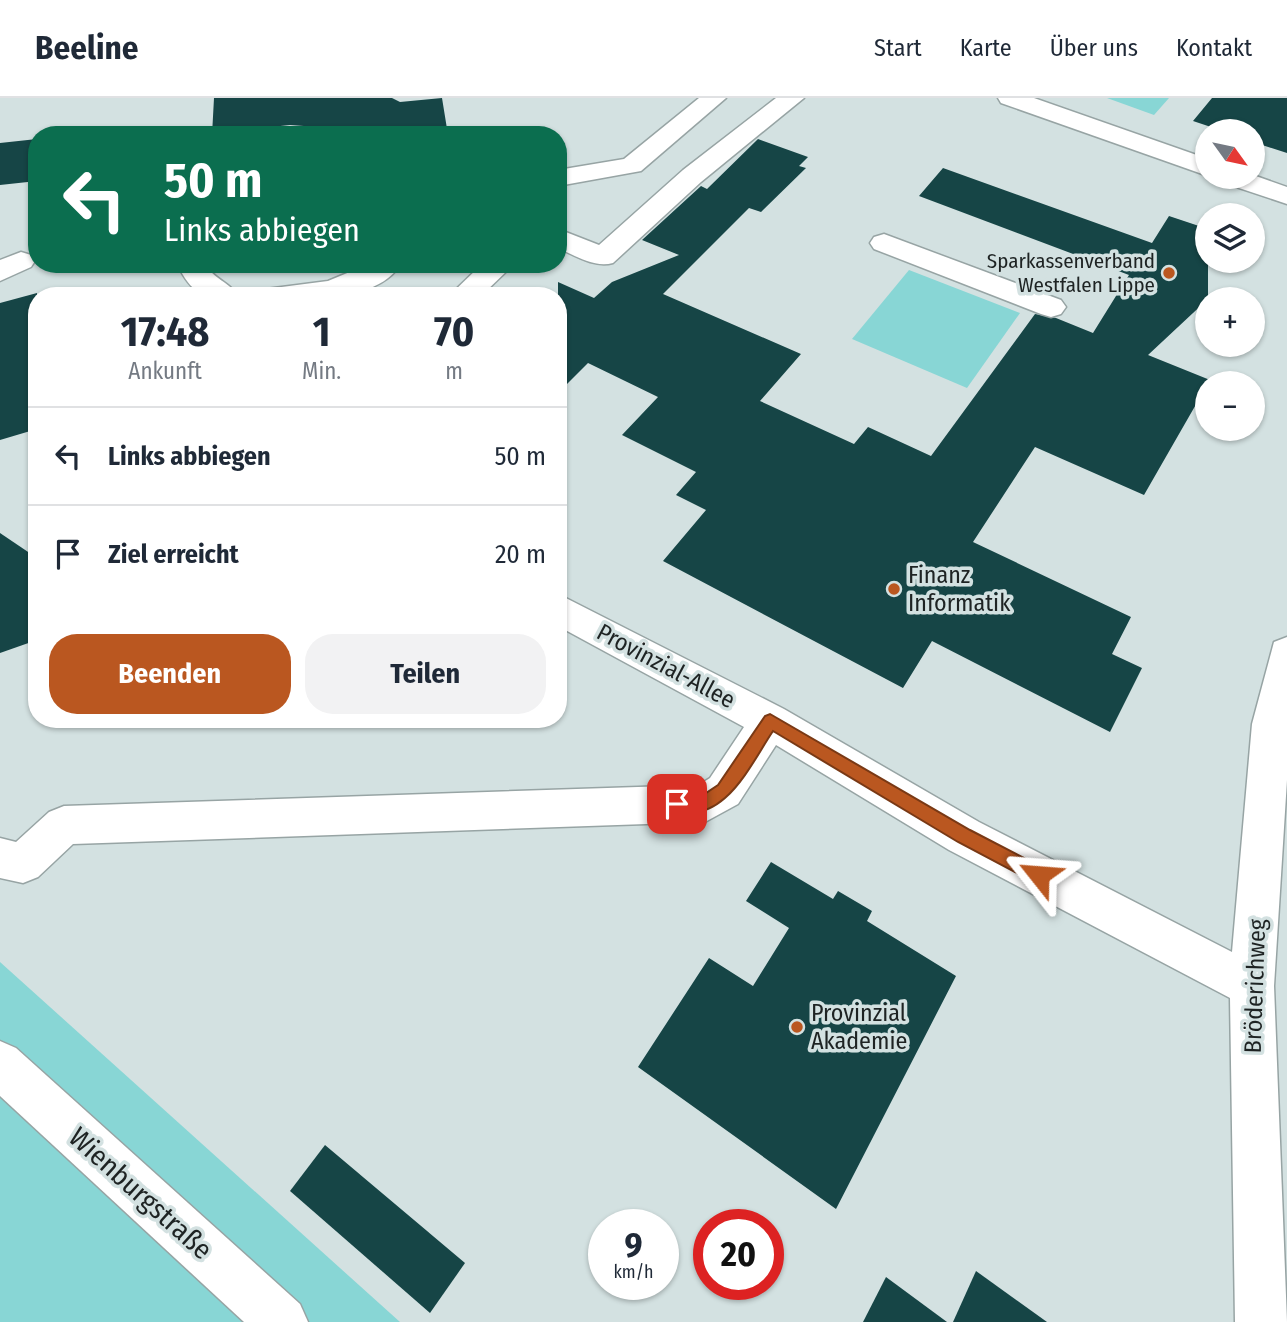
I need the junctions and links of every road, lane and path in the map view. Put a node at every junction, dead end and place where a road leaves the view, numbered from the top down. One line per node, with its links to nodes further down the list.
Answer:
1 (714, 98): 5 (street)
2 (792, 98): 8 (street)
3 (1010, 98): 4 (street)
4 (1195, 163)
5 (567, 176)
6 (1265, 188): 7 (street)
7 (1287, 196)
8 (567, 242)
9 (884, 243): 16 (street)
10 (196, 273): 13 (street)
11 (377, 273): 14 (street)
12 (490, 273): 15 (street)
13 (211, 287)
14 (340, 287)
15 (473, 287)
16 (1051, 307)
17 (567, 614): 19 (street, Provinzial-Allee)
18 (1287, 653): 21 (street, Bröderichweg)
19 (770, 721): 20 (street); 21 (street, Provinzial-Allee)
20 (0, 858)
21 (1252, 986): 24 (street, Bröderichweg)
22 (0, 1064): 23 (street, Wienburgstraße)
23 (282, 1322)
24 (1261, 1322)

